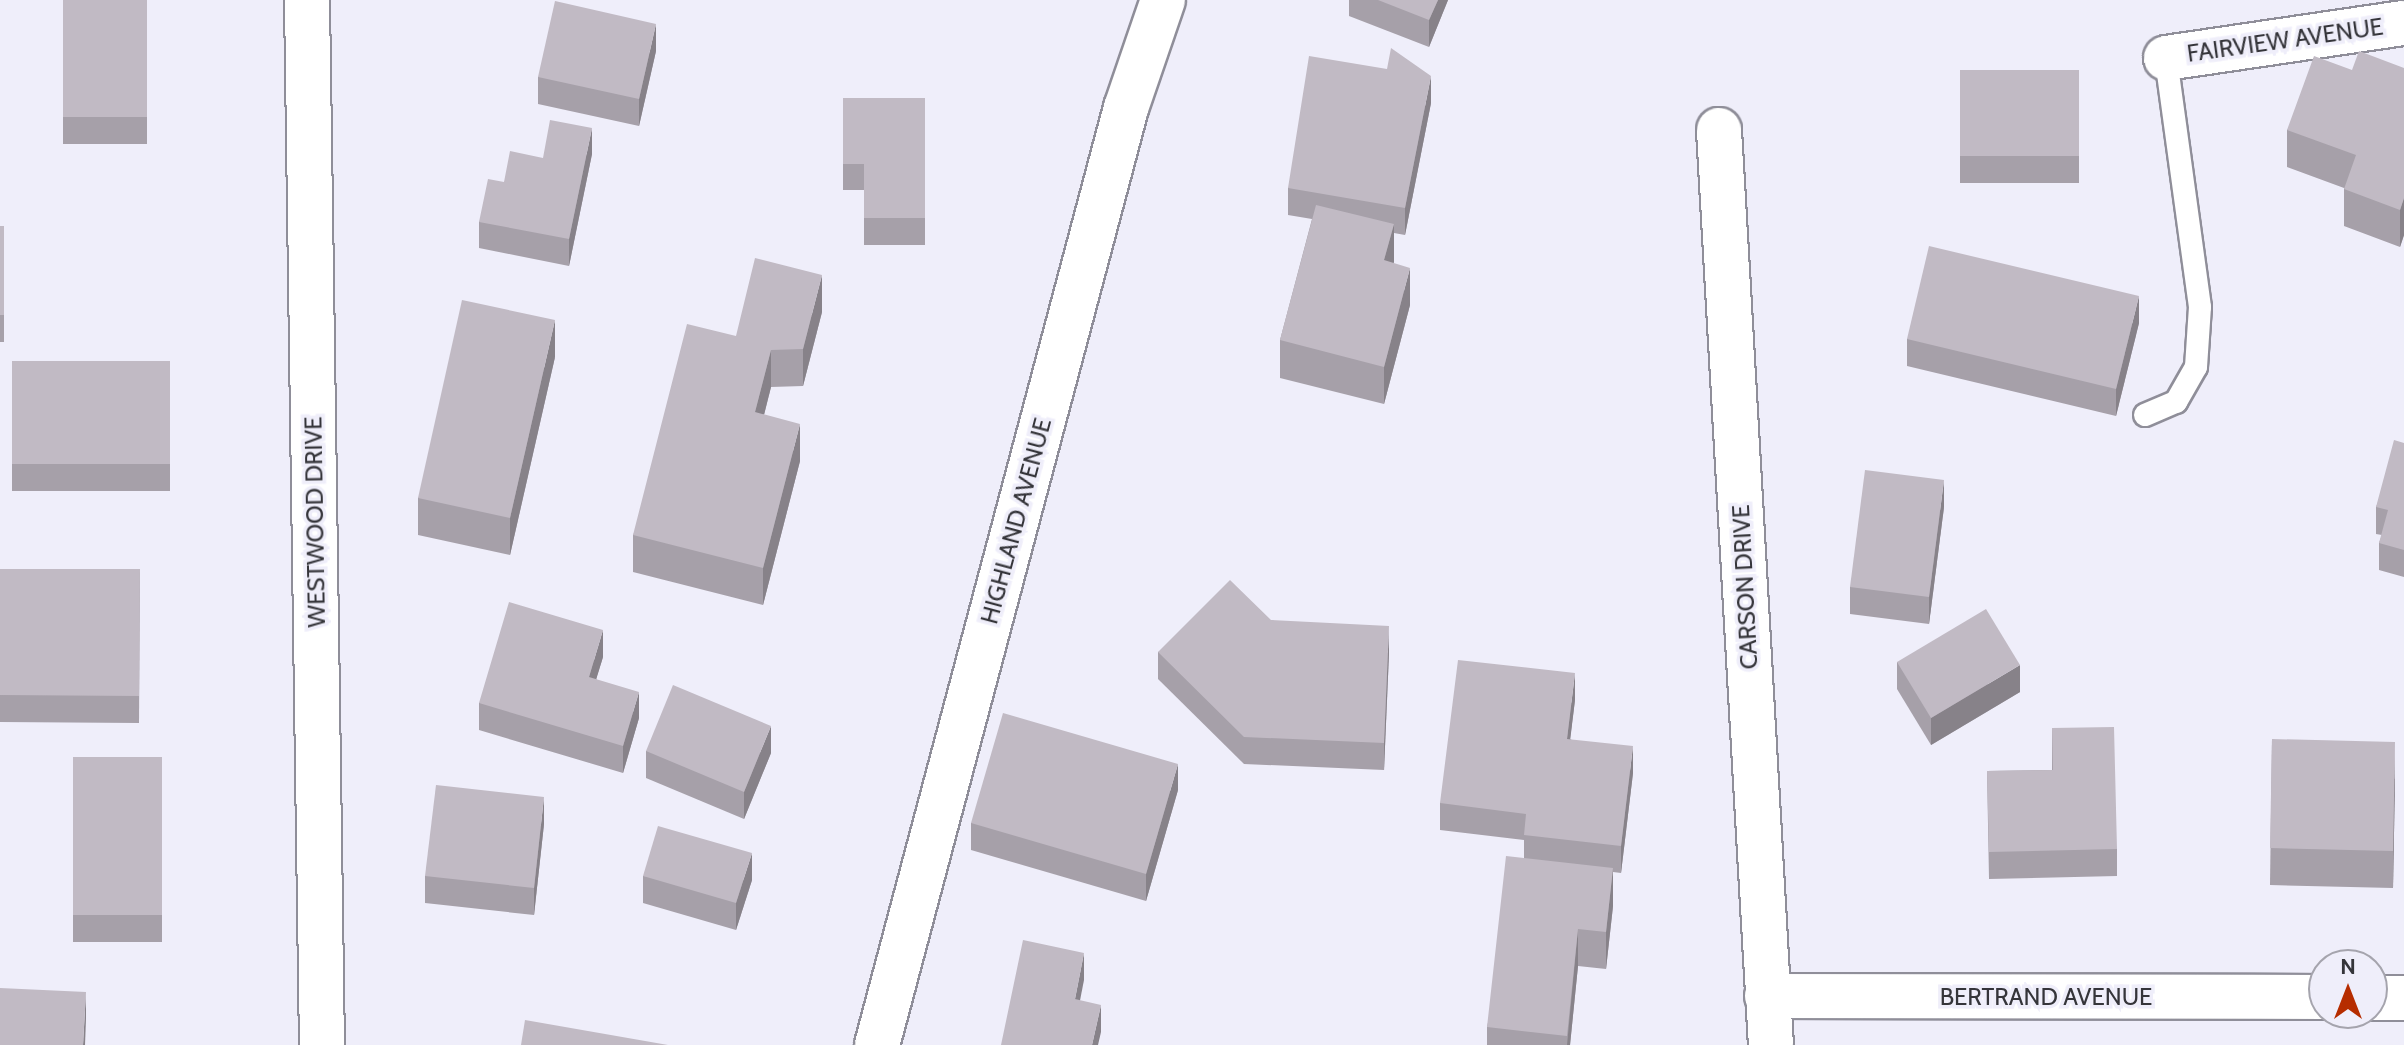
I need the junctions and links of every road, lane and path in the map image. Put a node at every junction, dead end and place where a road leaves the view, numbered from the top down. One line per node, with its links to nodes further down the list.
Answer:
1 (307, 0): 9 (street, WESTWOOD DRIVE)
2 (1163, 0): 10 (street, HIGHLAND AVENUE)
3 (2404, 23): 4 (street, FAIRVIEW AVENUE)
4 (2166, 58): 6 (lane)
5 (1719, 130): 7 (street, CARSON DRIVE)
6 (2145, 415)
7 (1767, 996): 8 (street, BERTRAND AVENUE); 11 (street, CARSON DRIVE)
8 (2308, 997)
9 (322, 1045)
10 (877, 1045)
11 (1771, 1045)

